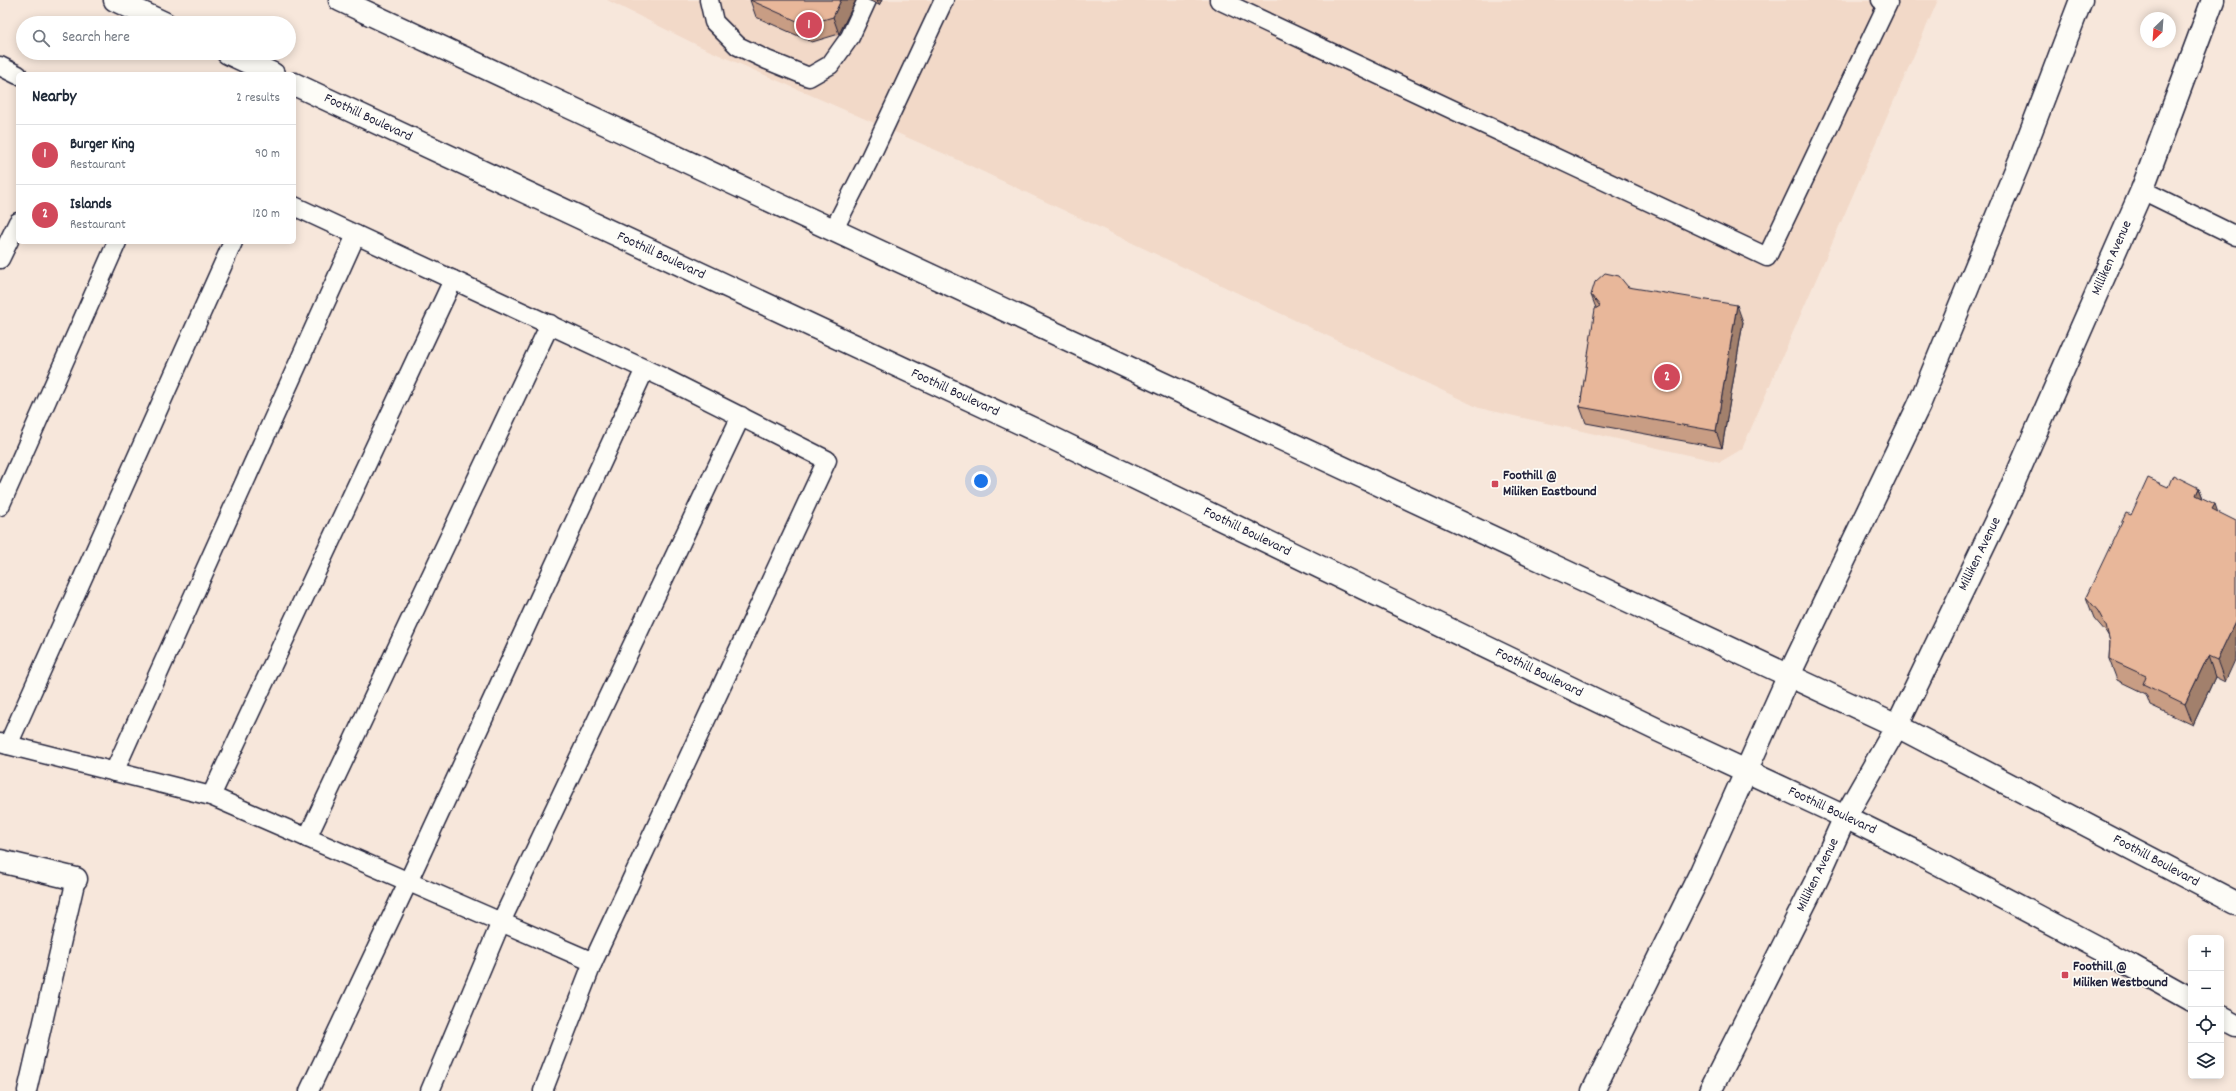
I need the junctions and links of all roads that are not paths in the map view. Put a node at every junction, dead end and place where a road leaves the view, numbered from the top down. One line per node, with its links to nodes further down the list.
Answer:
1 (115, 0): 10 (main road)
2 (340, 0): 19 (main road, Foothill Boulevard)
3 (709, 0): 4 (lane)
4 (867, 0)
5 (944, 0): 19 (lane)
6 (1219, 0): 7 (lane)
7 (1882, 0)
8 (2080, 0): 30 (main road)
9 (2213, 0): 16 (main road, Milliken Avenue)
10 (149, 16)
11 (243, 60): 13 (main road)
12 (0, 66): 14 (lane)
13 (269, 72)
14 (16, 74)
15 (296, 85): 33 (main road, Foothill Boulevard)
16 (2142, 190): 21 (lane); 31 (main road, Milliken Avenue)
17 (296, 207): 20 (lane)
18 (16, 226): 24 (lane)
19 (832, 230): 30 (main road, Foothill Boulevard)
20 (356, 235): 25 (lane); 34 (lane)
21 (2236, 236)
22 (117, 244): 29 (lane)
23 (231, 244): 32 (lane)
24 (0, 259)
25 (453, 280): 26 (lane); 35 (lane)
26 (550, 324): 27 (lane); 37 (lane)
27 (645, 369): 28 (lane); 40 (lane)
28 (741, 416): 42 (lane); 43 (lane)
29 (0, 506)
30 (1789, 675): 31 (main road, Foothill Boulevard); 33 (main road)
31 (1897, 726): 36 (main road, Milliken Avenue); 41 (main road, Foothill Boulevard)
32 (4, 744): 34 (lane)
33 (1747, 771): 36 (main road, Foothill Boulevard); 51 (main road)
34 (114, 772): 35 (lane)
35 (211, 796): 37 (lane)
36 (1845, 817): 44 (main road, Foothill Boulevard); 52 (main road, Milliken Avenue)
37 (307, 838): 40 (lane)
38 (0, 861): 39 (main road)
39 (76, 879): 47 (lane)
40 (408, 882): 42 (lane); 48 (lane)
41 (2236, 903)
42 (501, 922): 43 (lane); 49 (lane)
43 (593, 962): 50 (lane)
44 (2188, 998)
45 (2224, 1019): 46 (main road)
46 (2236, 1025)
47 (27, 1091)
48 (309, 1091)
49 (430, 1091)
50 (543, 1091)
51 (1593, 1091)
52 (1710, 1091)

